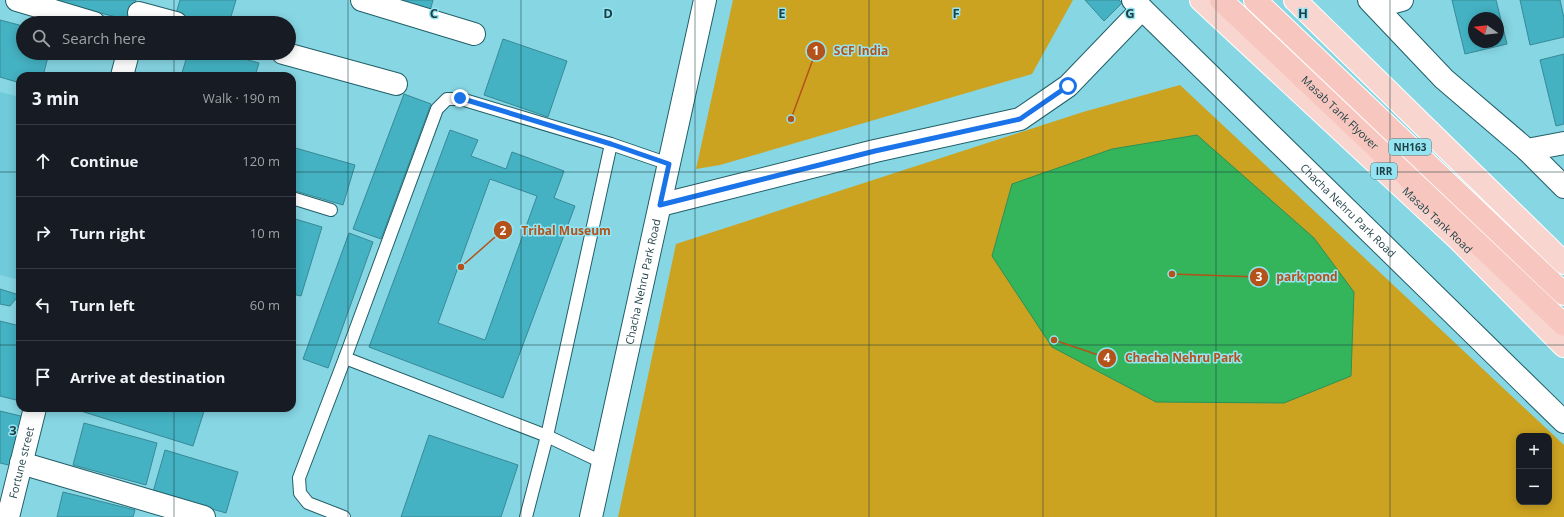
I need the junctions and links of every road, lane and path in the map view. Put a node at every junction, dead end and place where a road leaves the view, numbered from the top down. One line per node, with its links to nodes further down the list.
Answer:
1 (16, 0): 12 (street)
2 (362, 0): 14 (street)
3 (705, 0): 22 (street, Chacha Nehru Park Road)
4 (1201, 0): 30 (main road, Masab Tank Road / IRR)
5 (1221, 0): 29 (highway, Masab Tank Flyover / NH163)
6 (1255, 0): 28 (highway, Masab Tank Flyover / NH163)
7 (1295, 0): 27 (main road)
8 (1402, 0): 9 (street)
9 (1373, 3): 21 (street)
10 (1137, 4): 25 (street); 33 (street, Chacha Nehru Park Road)
11 (139, 12): 13 (street)
12 (70, 16)
13 (152, 16)
14 (474, 34)
15 (296, 57): 18 (street)
16 (126, 60): 17 (street)
17 (123, 72)
18 (396, 84)
19 (1564, 143): 21 (street)
20 (611, 144): 22 (lane); 31 (lane); 34 (lane)
21 (1527, 150): 23 (street)
22 (669, 164): 25 (street, Chacha Nehru Park Road)
23 (1564, 187)
24 (296, 199): 26 (lane)
25 (660, 205): 36 (street, Chacha Nehru Park Road)
26 (331, 210)
27 (1564, 263)
28 (1564, 294)
29 (1564, 325)
30 (1564, 346)
31 (345, 358): 34 (lane); 39 (lane)
32 (35, 412): 35 (street, Fortune street)
33 (1564, 422)
34 (546, 436): 36 (lane); 40 (lane)
35 (21, 463): 37 (street, Fortune street); 38 (street)
36 (604, 463): 41 (street, Chacha Nehru Park Road)
37 (8, 517)
38 (204, 517)
39 (344, 517)
40 (526, 517)
41 (591, 517)

